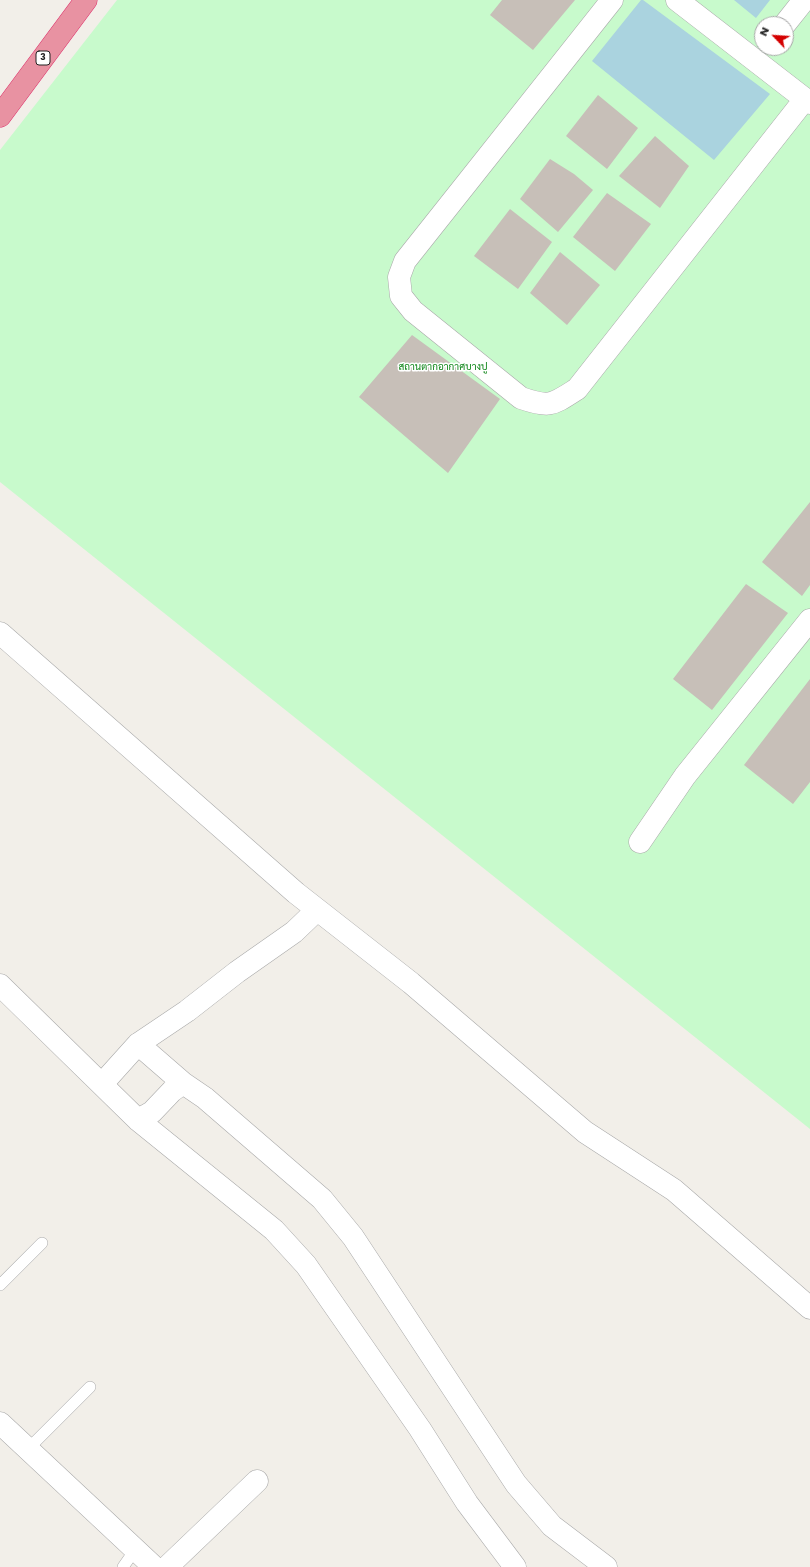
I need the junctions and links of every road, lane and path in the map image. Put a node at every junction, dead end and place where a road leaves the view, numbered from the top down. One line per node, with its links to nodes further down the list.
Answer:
1 (86, 0): 9 (highway, 3)
2 (612, 0): 8 (street)
3 (677, 0): 6 (street)
4 (804, 0): 5 (street)
5 (791, 16)
6 (754, 50)
7 (763, 56): 8 (street)
8 (807, 101)
9 (0, 116)
10 (810, 620): 12 (street)
11 (0, 633): 13 (street)
12 (640, 842)
13 (317, 910): 15 (street); 21 (street)
14 (0, 985): 16 (street)
15 (138, 1044): 16 (street); 17 (street)
16 (102, 1084): 18 (street)
17 (178, 1087): 18 (street); 31 (street)
18 (145, 1116): 30 (street)
19 (42, 1243): 20 (lane)
20 (0, 1285)
21 (810, 1308)
22 (90, 1387): 24 (lane)
23 (0, 1423): 24 (street)
24 (28, 1449): 26 (street)
25 (257, 1482): 29 (street)
26 (135, 1550): 27 (lane); 28 (street)
27 (123, 1567)
28 (154, 1567)
29 (167, 1567)
30 (515, 1567)
31 (606, 1567)

